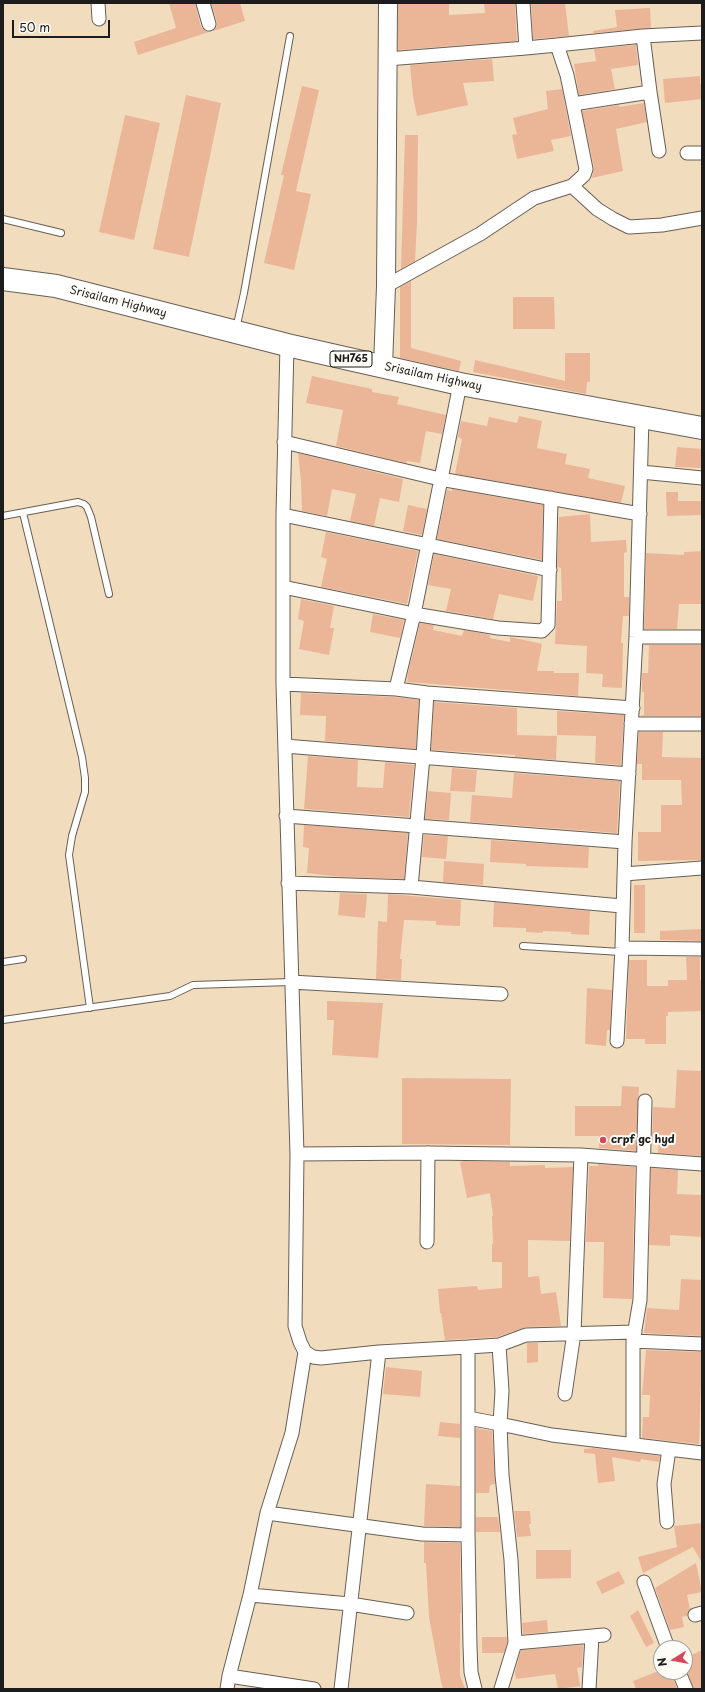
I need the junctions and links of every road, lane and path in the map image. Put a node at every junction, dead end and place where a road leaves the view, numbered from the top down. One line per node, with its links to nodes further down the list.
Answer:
1 (98, 3): 5 (street)
2 (203, 3): 6 (street)
3 (388, 3): 12 (street)
4 (523, 3): 11 (street)
5 (99, 19)
6 (209, 24)
7 (702, 33): 9 (street)
8 (290, 36): 24 (lane)
9 (643, 36): 10 (street); 13 (street)
10 (558, 45): 11 (street); 14 (street)
11 (526, 48): 12 (street)
12 (387, 59): 23 (street)
13 (650, 92): 14 (street); 15 (street)
14 (573, 104): 18 (street)
15 (659, 151)
16 (687, 153): 17 (street)
17 (702, 153)
18 (572, 186): 19 (street); 23 (street)
19 (702, 218)
20 (3, 219): 21 (lane)
21 (61, 232)
22 (3, 278): 24 (highway, Srisailam Highway / NH765)
23 (386, 286): 26 (street)
24 (235, 332): 25 (highway, Srisailam Highway / NH765)
25 (287, 345): 26 (highway, Srisailam Highway / NH765); 30 (street)
26 (383, 366): 27 (highway, Srisailam Highway / NH765)
27 (460, 384): 28 (highway, Srisailam Highway / NH765); 33 (street)
28 (642, 417): 29 (highway, Srisailam Highway / NH765); 31 (street)
29 (702, 428)
30 (284, 442): 33 (street); 37 (street)
31 (640, 472): 32 (street); 36 (street)
32 (702, 478)
33 (440, 479): 34 (street); 39 (street)
34 (551, 498): 36 (street); 40 (street)
35 (23, 513): 38 (lane); 42 (lane); 70 (lane)
36 (640, 514): 44 (street)
37 (283, 515): 39 (street); 41 (street)
38 (3, 516)
39 (427, 546): 40 (street); 43 (street)
40 (550, 570): 43 (street)
41 (283, 587): 43 (street); 46 (street)
42 (109, 594)
43 (414, 614): 47 (street)
44 (636, 637): 45 (street); 49 (street)
45 (702, 637)
46 (283, 684): 47 (street); 52 (street)
47 (396, 690): 48 (street)
48 (427, 694): 49 (street); 53 (street)
49 (633, 708): 50 (street)
50 (632, 724): 51 (street); 54 (street)
51 (702, 724)
52 (285, 746): 53 (street); 55 (street)
53 (423, 757): 54 (street); 56 (street)
54 (629, 774): 57 (street)
55 (286, 816): 56 (street); 60 (street)
56 (417, 826): 57 (street); 61 (street)
57 (625, 842): 59 (street)
58 (702, 868): 59 (street)
59 (624, 874): 62 (street)
60 (288, 883): 61 (street); 68 (street)
61 (411, 887): 62 (street)
62 (622, 906): 65 (street)
63 (523, 946): 65 (lane)
64 (702, 949): 65 (street)
65 (622, 950): 72 (street)
66 (23, 959): 67 (lane)
67 (3, 962)
68 (291, 982): 69 (street); 70 (lane); 75 (street)
69 (501, 994)
70 (90, 1008): 71 (lane)
71 (3, 1020)
72 (616, 1042)
73 (645, 1101): 77 (street)
74 (428, 1153): 75 (street); 76 (street); 79 (street)
75 (297, 1154): 85 (street)
76 (581, 1155): 77 (street); 80 (street)
77 (644, 1159): 78 (street); 81 (street)
78 (702, 1164)
79 (427, 1242)
80 (574, 1333): 81 (street); 83 (street); 87 (street)
81 (634, 1336): 82 (street); 90 (street)
82 (702, 1344)
83 (499, 1345): 84 (street); 89 (street)
84 (468, 1347): 86 (street); 88 (street)
85 (305, 1352): 86 (street); 93 (street)
86 (379, 1352): 95 (street)
87 (565, 1394)
88 (468, 1418): 89 (street); 96 (street)
89 (500, 1424): 90 (street); 102 (street)
90 (633, 1444): 91 (street)
91 (668, 1449): 92 (street); 94 (street)
92 (702, 1453)
93 (267, 1513): 95 (street); 98 (street)
94 (667, 1522)
95 (359, 1525): 96 (street); 99 (street)
96 (468, 1535): 106 (street)
97 (644, 1582): 101 (street)
98 (250, 1595): 99 (street); 103 (street)
99 (350, 1604): 100 (street); 105 (street)
100 (406, 1613)
101 (665, 1640)
102 (515, 1643): 107 (street); 108 (street)
103 (228, 1683): 104 (street)
104 (314, 1689)
105 (341, 1689)
106 (475, 1689)
107 (501, 1689)
108 (590, 1689)

